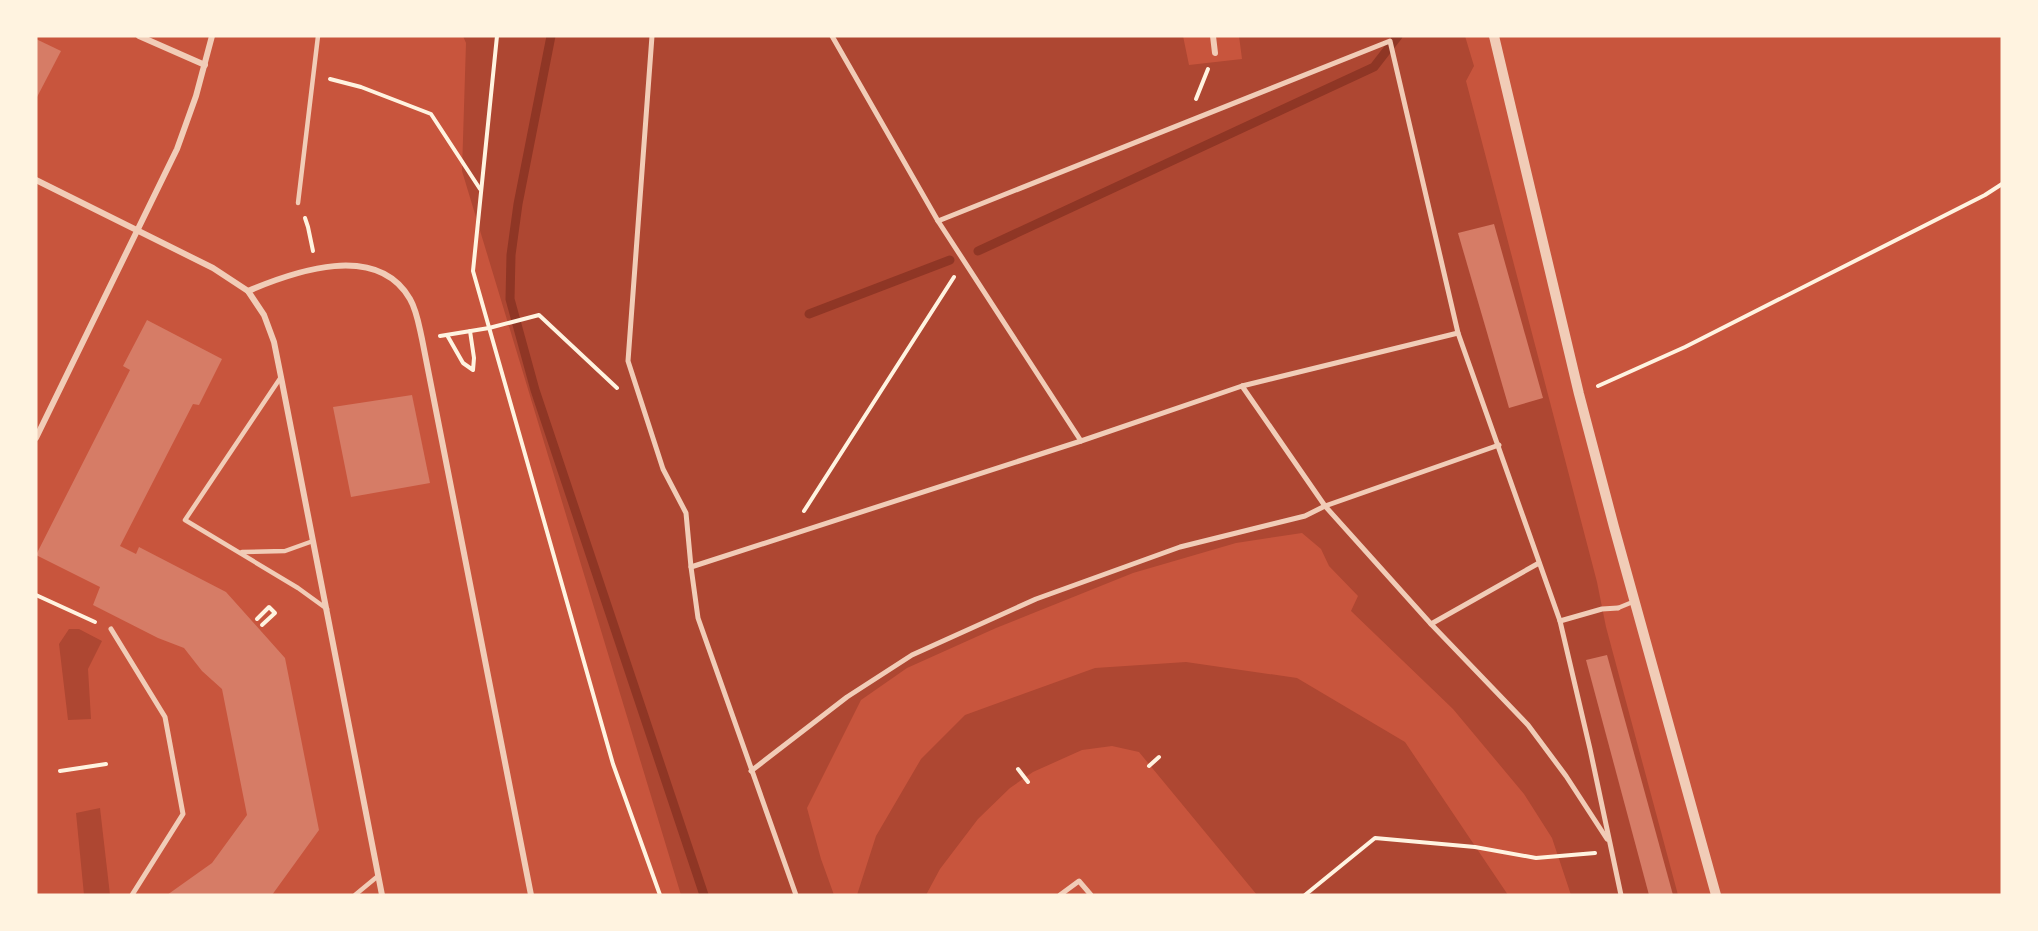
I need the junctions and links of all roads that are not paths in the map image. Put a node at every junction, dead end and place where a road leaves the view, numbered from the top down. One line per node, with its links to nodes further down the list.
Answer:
1 (140, 36): 9 (street)
2 (212, 36): 9 (street)
3 (318, 36): 11 (lane)
4 (652, 36): 25 (street)
5 (832, 36): 12 (street)
6 (1213, 36): 8 (street)
7 (1494, 36): 26 (street)
8 (1215, 53)
9 (205, 65): 13 (street)
10 (36, 180): 13 (street)
11 (298, 203)
12 (938, 221): 15 (street); 19 (street)
13 (138, 232): 14 (street); 18 (street)
14 (248, 291): 16 (street); 38 (street)
15 (1458, 333): 17 (street); 20 (street)
16 (281, 377): 22 (street); 23 (lane)
17 (1242, 386): 19 (street); 21 (street)
18 (36, 438)
19 (1081, 441): 25 (street)
20 (1499, 445): 21 (street); 24 (street)
21 (1324, 506): 30 (street); 32 (street)
22 (313, 541): 23 (lane); 28 (street)
23 (240, 552): 28 (lane)
24 (1539, 563): 29 (street); 30 (street)
25 (691, 567): 32 (street)
26 (1635, 601): 27 (lane); 43 (street)
27 (1618, 608): 29 (street)
28 (327, 609): 34 (street)
29 (1560, 621): 33 (street)
30 (1431, 624): 33 (street)
31 (111, 629): 35 (street)
32 (752, 771): 39 (street)
33 (1609, 842): 42 (street)
34 (378, 876): 36 (lane); 37 (street)
35 (132, 895)
36 (355, 895)
37 (382, 895)
38 (531, 895)
39 (796, 895)
40 (1060, 895): 41 (street)
41 (1091, 895)
42 (1621, 895)
43 (1716, 895)

